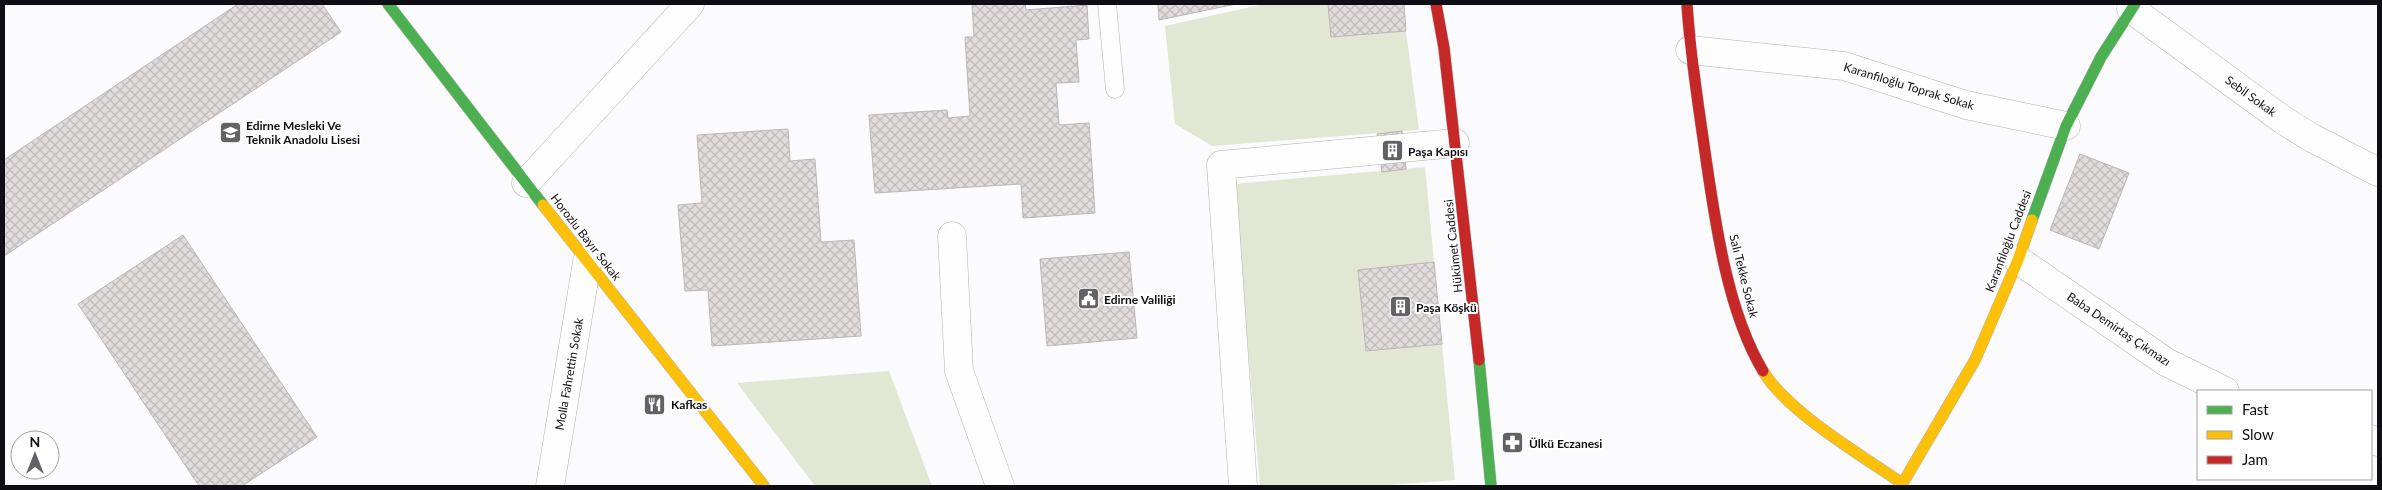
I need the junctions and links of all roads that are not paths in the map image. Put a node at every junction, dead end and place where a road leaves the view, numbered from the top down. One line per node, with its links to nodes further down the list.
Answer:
1 (388, 4): 12 (street, Horozlu Bayır Sokak)
2 (690, 4): 12 (street)
3 (1107, 4): 8 (lane)
4 (1436, 4): 10 (street, Hükümet Caddesi)
5 (1687, 4): 7 (street, Salı Tekke Sokak)
6 (2133, 6): 9 (street, Karanfiloğlu Caddesi); 11 (street, Sebil Sokak)
7 (1690, 50): 9 (street, Karanfiloğlu Toprak Sokak); 17 (street, Salı Tekke Sokak)
8 (1115, 89)
9 (2066, 126): 14 (street, Karanfiloğlu Caddesi)
10 (1455, 143): 21 (street); 22 (street, Hükümet Caddesi)
11 (2378, 172)
12 (526, 183): 15 (street, Horozlu Bayır Sokak)
13 (952, 236): 20 (street)
14 (2018, 260): 16 (street, Baba Demirtaş Çıkmazı); 17 (street, Karanfiloğlu Caddesi)
15 (588, 262): 18 (street, Molla Fahrettin Sokak); 19 (street, Horozlu Bayır Sokak)
16 (2223, 390)
17 (1902, 485)
18 (550, 486)
19 (764, 486)
20 (1000, 486)
21 (1243, 486)
22 (1490, 486)

